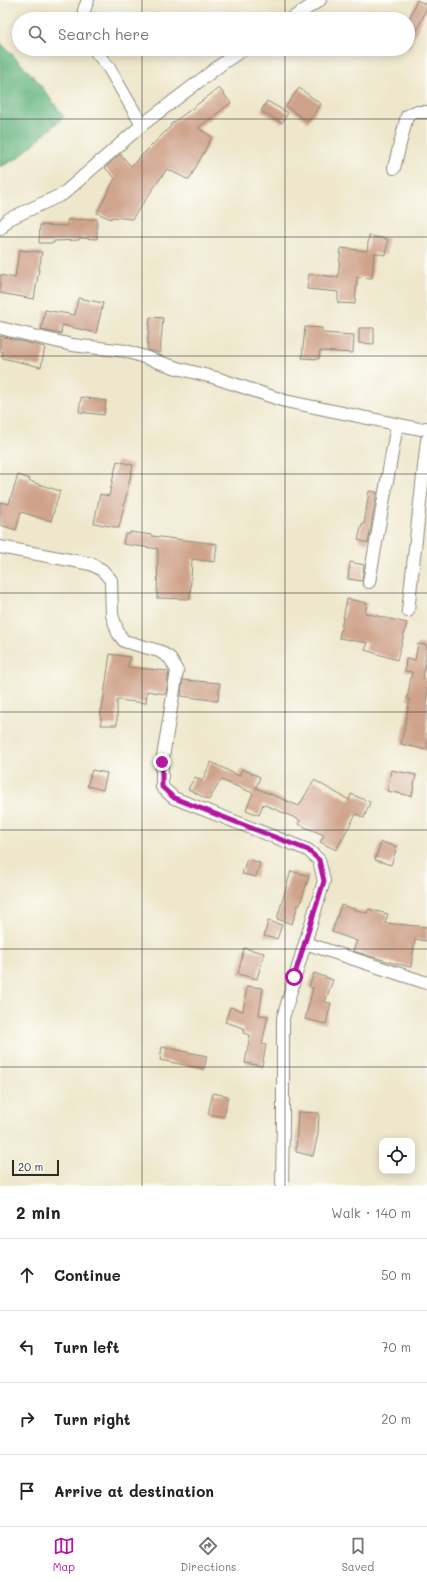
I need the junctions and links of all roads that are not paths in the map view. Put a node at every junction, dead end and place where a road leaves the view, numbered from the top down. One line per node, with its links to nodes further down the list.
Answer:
1 (88, 0): 3 (street)
2 (320, 0): 4 (street)
3 (84, 12)
4 (302, 12)
5 (100, 56): 8 (street)
6 (234, 56): 8 (street)
7 (427, 112): 9 (street)
8 (142, 125): 10 (street)
9 (394, 168)
10 (0, 228)
11 (0, 328): 12 (street)
12 (397, 424): 13 (street); 16 (street)
13 (427, 428)
14 (427, 440): 17 (street)
15 (0, 547): 18 (street)
16 (369, 582)
17 (408, 611)
18 (305, 943): 19 (street); 20 (street)
19 (427, 982)
20 (282, 1186)

